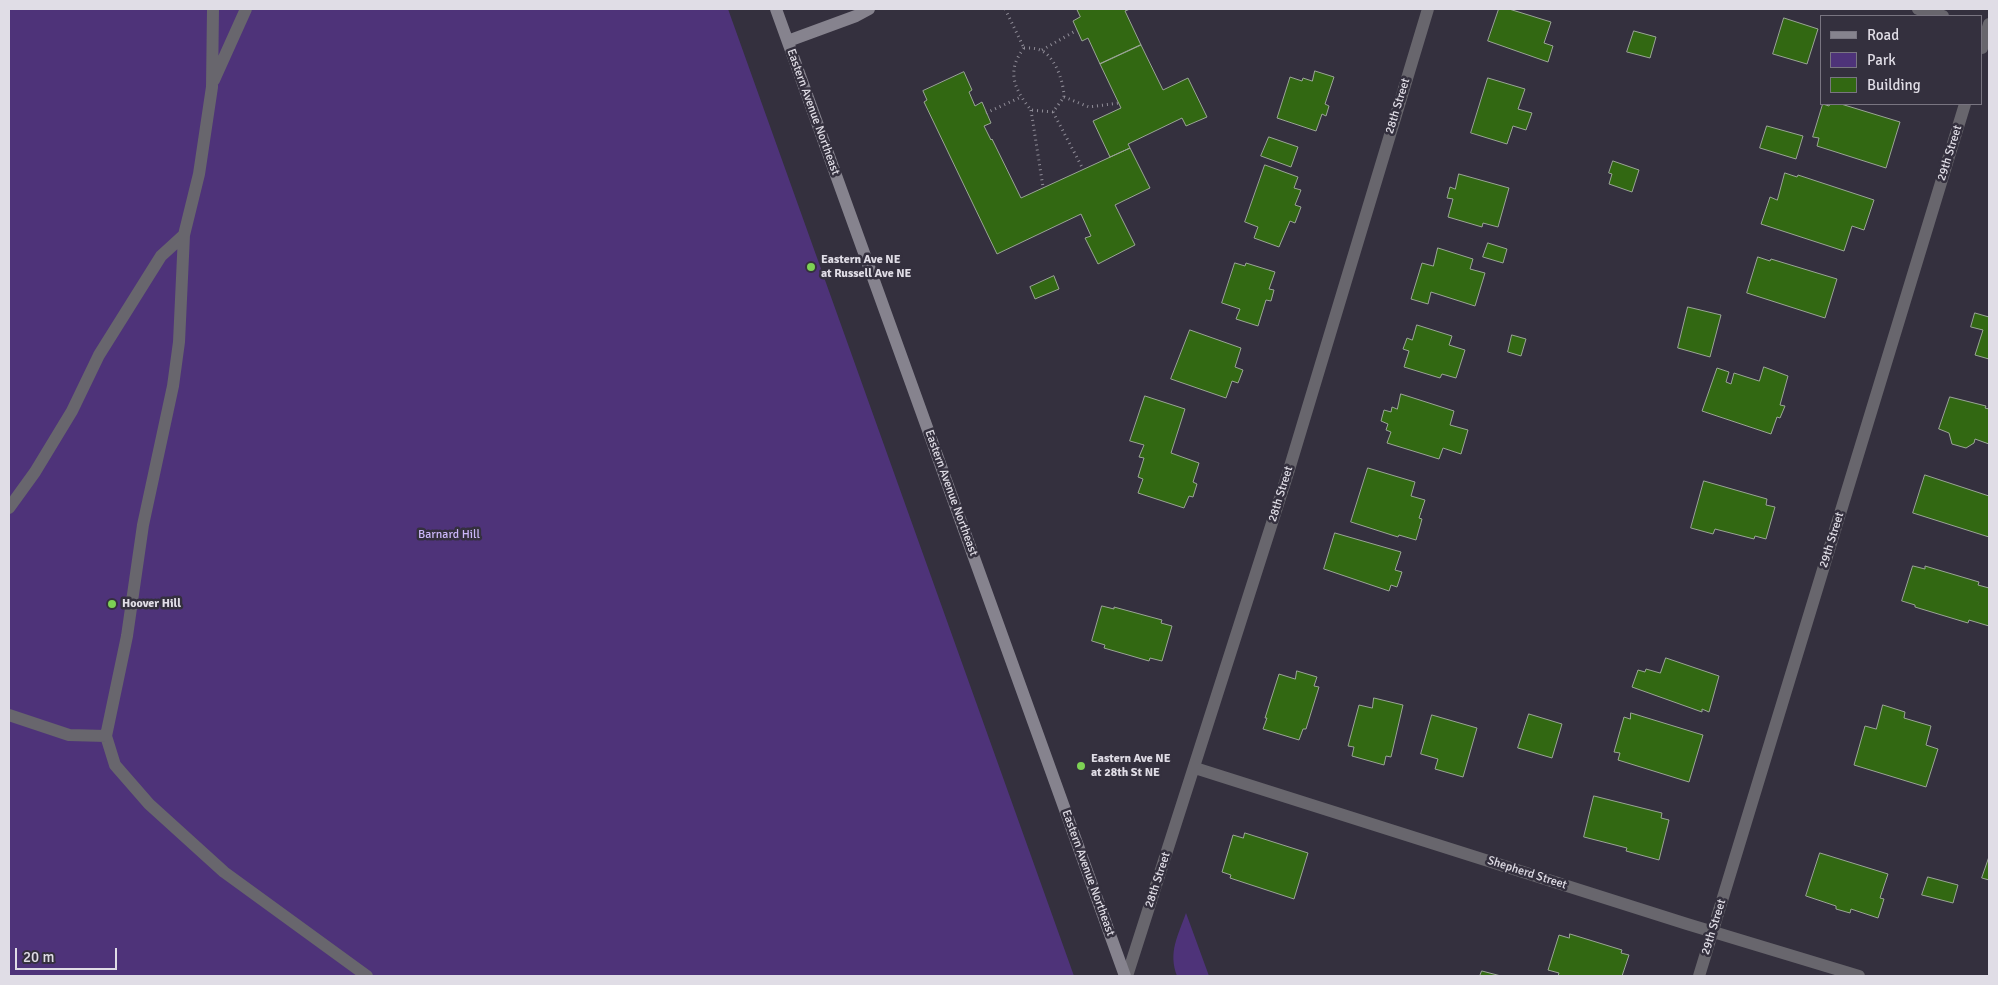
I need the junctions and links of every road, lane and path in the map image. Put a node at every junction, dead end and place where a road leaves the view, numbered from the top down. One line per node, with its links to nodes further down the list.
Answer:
1 (213, 9): 15 (street)
2 (246, 9): 15 (street)
3 (776, 9): 11 (main road, Eastern Avenue Northeast)
4 (869, 9): 11 (main road)
5 (1005, 9): 13 (path)
6 (1428, 9): 29 (street, 28th Street)
7 (1918, 9): 8 (street)
8 (1939, 15)
9 (1987, 28): 12 (street)
10 (1077, 30): 14 (path)
11 (788, 41): 32 (main road, Eastern Avenue Northeast)
12 (1983, 44)
13 (1024, 48): 14 (path); 16 (path)
14 (1042, 50): 17 (path)
15 (212, 87): 25 (street)
16 (1021, 97): 20 (path); 22 (path)
17 (1064, 97): 18 (path); 21 (path)
18 (1119, 102)
19 (1965, 105): 30 (street, 29th Street)
20 (1031, 110): 21 (path); 24 (path)
21 (1053, 112): 23 (path)
22 (986, 113)
23 (1082, 170)
24 (1043, 188)
25 (184, 235): 26 (street); 28 (street)
26 (9, 508)
27 (9, 715): 28 (street)
28 (106, 736): 31 (street)
29 (1195, 768): 30 (street, Shepherd Street); 32 (street, 28th Street)
30 (1713, 932): 33 (street, 29th Street); 34 (street, Shepherd Street)
31 (367, 976)
32 (1126, 976)
33 (1700, 976)
34 (1859, 976)

